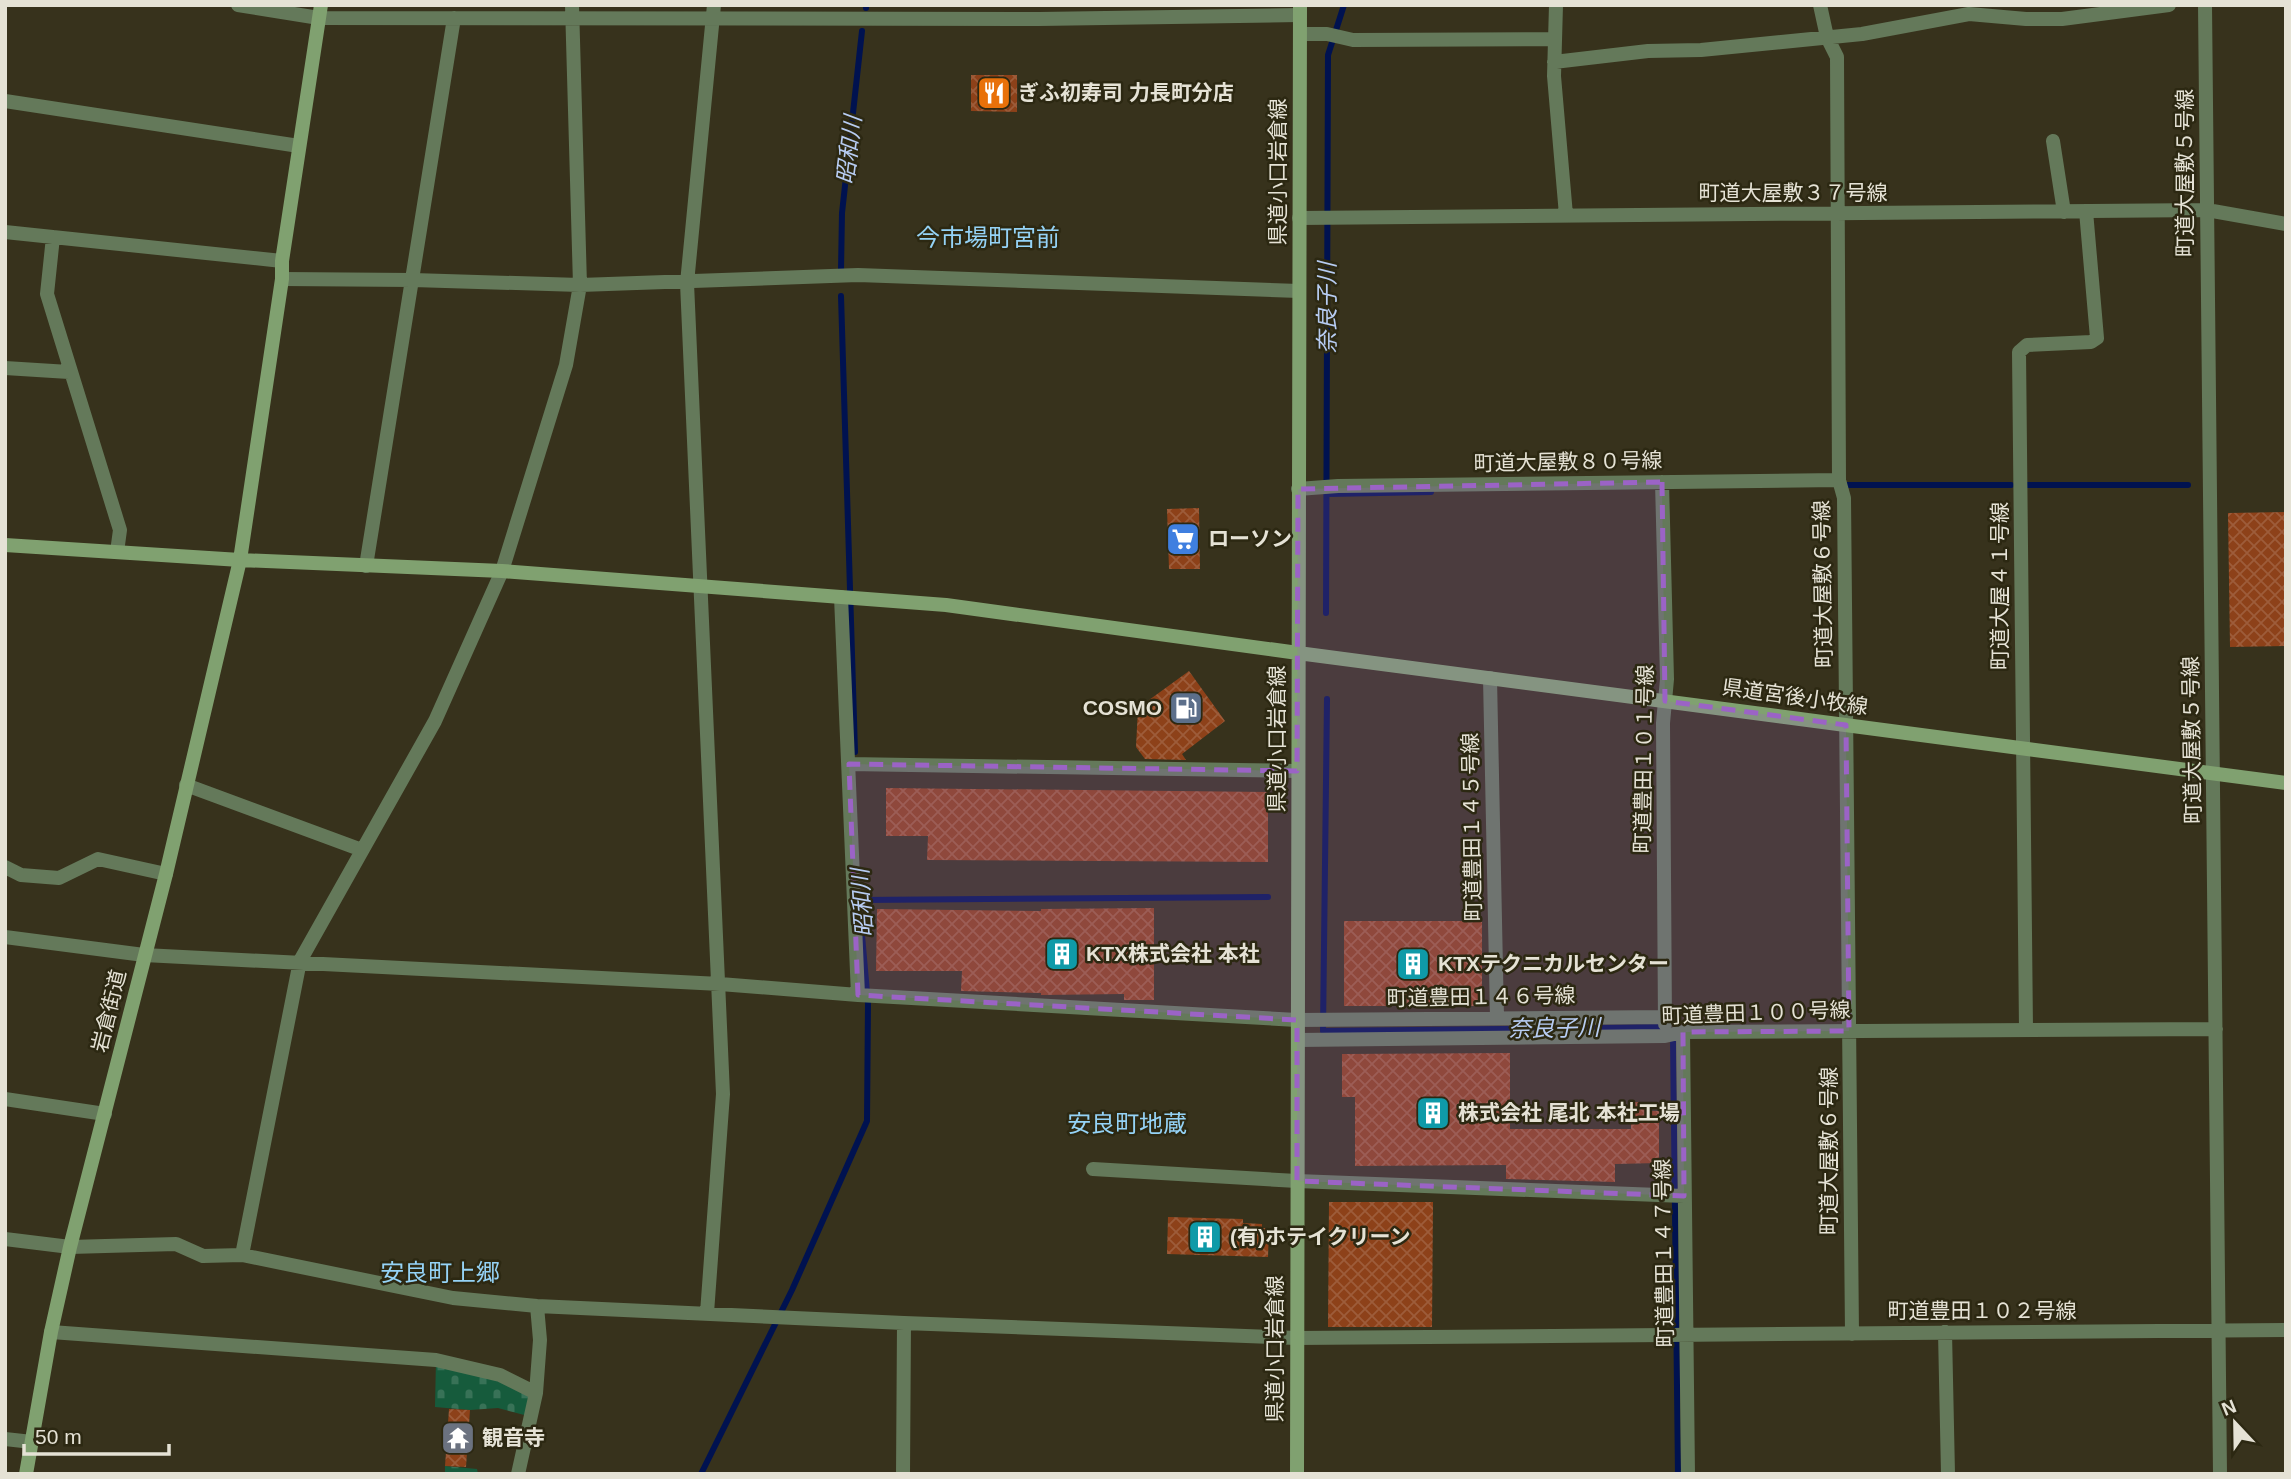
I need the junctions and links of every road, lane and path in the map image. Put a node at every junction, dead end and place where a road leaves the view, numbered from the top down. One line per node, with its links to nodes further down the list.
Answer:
1 (238, 5): 9 (street)
2 (1556, 5): 14 (street)
3 (1820, 5): 13 (street, 町道大屋敷６号線)
4 (2169, 5): 7 (street)
5 (2205, 5): 19 (street, 町道大屋敷５号線)
6 (1300, 10): 10 (street); 12 (street, 県道小口岩倉線)
7 (1968, 10): 13 (street)
8 (573, 11): 10 (street); 11 (street); 32 (street)
9 (320, 12): 11 (street); 18 (street, 岩倉街道)
10 (713, 12): 31 (street)
11 (454, 18): 30 (street)
12 (1300, 34): 14 (street); 24 (street, 県道小口岩倉線)
13 (1827, 37): 15 (street); 22 (street, 町道大屋敷６号線)
14 (1555, 39): 15 (street)
15 (1554, 62): 23 (street)
16 (5, 101): 18 (street)
17 (2053, 141): 21 (street)
18 (299, 146): 28 (street, 岩倉街道)
19 (2207, 210): 20 (street, 町道大屋敷３７号線); 25 (street, 町道大屋敷３７号線); 53 (street, 町道大屋敷５号線)
20 (2086, 211): 21 (street, 町道大屋敷３７号線); 50 (street, 町道大屋４１号線)
21 (2064, 212): 22 (street, 町道大屋敷３７号線)
22 (1839, 214): 23 (street, 町道大屋敷３７号線); 36 (street, 町道大屋敷６号線)
23 (1566, 215): 24 (street, 町道大屋敷３７号線)
24 (1299, 218): 33 (street, 県道小口岩倉線)
25 (2286, 224)
26 (5, 232): 27 (street)
27 (53, 237): 28 (street); 35 (street)
28 (282, 261): 29 (street, 岩倉街道)
29 (282, 279): 30 (street); 41 (street, 岩倉街道)
30 (413, 280): 32 (street); 42 (street)
31 (687, 283): 32 (street); 33 (street); 44 (street)
32 (580, 285): 43 (street)
33 (1299, 291): 38 (street, 県道小口岩倉線)
34 (5, 368): 35 (street)
35 (69, 372): 40 (street)
36 (1839, 480): 37 (street, 町道大屋敷８０号線); 49 (street, 町道大屋敷６号線)
37 (1662, 482): 38 (street, 町道大屋敷８０号線); 48 (street, 町道豊田１０１号線)
38 (1298, 489): 46 (street, 県道小口岩倉線)
39 (5, 545): 40 (street, 県道宮後小牧線)
40 (117, 552): 41 (street, 県道宮後小牧線)
41 (240, 560): 42 (street, 県道宮後小牧線); 55 (street, 岩倉街道)
42 (366, 566): 43 (street, 県道宮後小牧線)
43 (502, 571): 44 (street, 県道宮後小牧線); 56 (street)
44 (702, 586): 45 (street, 県道宮後小牧線); 62 (street)
45 (841, 597): 46 (street, 県道宮後小牧線); 51 (street)
46 (1298, 653): 47 (street, 県道宮後小牧線); 52 (street, 県道小口岩倉線)
47 (1490, 678): 48 (street, 県道宮後小牧線); 64 (street, 町道豊田１４５号線)
48 (1665, 701): 49 (street, 県道宮後小牧線); 65 (street, 町道豊田１０１号線)
49 (1846, 725): 50 (street, 県道宮後小牧線); 69 (street, 町道大屋敷６号線)
50 (2023, 748): 53 (street, 県道宮後小牧線); 68 (street, 町道大屋４１号線)
51 (856, 764): 52 (street); 63 (street)
52 (1297, 771): 66 (street, 県道小口岩倉線)
53 (2214, 774): 54 (street, 県道宮後小牧線); 67 (street, 町道大屋敷５号線)
54 (2286, 783)
55 (186, 785): 56 (street); 58 (street, 岩倉街道)
56 (362, 850): 61 (street)
57 (5, 867): 58 (street)
58 (166, 874): 60 (street, 岩倉街道)
59 (5, 937): 60 (street, 町道豊田１４６号線)
60 (144, 955): 61 (street, 町道豊田１４６号線); 74 (street, 岩倉街道)
61 (300, 961): 62 (street, 町道豊田１４６号線); 80 (street)
62 (720, 984): 63 (street, 町道豊田１４６号線); 82 (street)
63 (858, 995): 66 (street, 町道豊田１４６号線)
64 (1497, 1017): 65 (street, 町道豊田１４６号線); 66 (street, 町道豊田１４６号線)
65 (1665, 1017): 71 (street, 町道豊田１０１号線)
66 (1297, 1020): 72 (street, 県道小口岩倉線)
67 (2216, 1029): 68 (street, 町道豊田１００号線); 85 (street, 町道大屋敷５号線)
68 (2026, 1030): 69 (street, 町道豊田１００号線)
69 (1849, 1031): 70 (street, 町道豊田１００号線); 89 (street, 町道大屋敷６号線)
70 (1684, 1032): 71 (street, 町道豊田１００号線); 77 (street, 町道豊田１４７号線)
71 (1665, 1036): 72 (street, 町道豊田１００号線)
72 (1298, 1040): 76 (street, 県道小口岩倉線)
73 (5, 1099): 74 (street)
74 (105, 1114): 79 (street, 岩倉街道)
75 (1093, 1169): 76 (street)
76 (1297, 1181): 77 (street); 90 (street, 県道小口岩倉線)
77 (1684, 1196): 88 (street, 町道豊田１４７号線)
78 (5, 1239): 79 (street, 町道豊田１０２号線)
79 (70, 1247): 80 (street, 町道豊田１０２号線); 86 (street, 岩倉街道)
80 (242, 1255): 81 (street, 町道豊田１０２号線)
81 (537, 1306): 82 (street, 町道豊田１０２号線); 91 (street)
82 (707, 1313): 83 (street, 町道豊田１０２号線)
83 (904, 1323): 90 (street, 町道豊田１０２号線); 96 (street)
84 (2286, 1330): 85 (street, 町道豊田１０２号線)
85 (2218, 1331): 87 (street, 町道豊田１０２号線); 100 (street, 町道大屋敷５号線)
86 (51, 1332): 91 (street); 93 (street, 岩倉街道)
87 (1945, 1332): 89 (street, 町道豊田１０２号線); 99 (street)
88 (1679, 1334): 89 (street, 町道豊田１０２号線); 90 (street, 町道豊田１０２号線); 98 (street, 町道豊田１４７号線)
89 (1852, 1334)
90 (1297, 1338): 97 (street, 県道小口岩倉線)
91 (536, 1393): 95 (street)
92 (5, 1439): 93 (street)
93 (32, 1442): 94 (street, 岩倉街道)
94 (26, 1474)
95 (518, 1474)
96 (903, 1474)
97 (1297, 1474)
98 (1688, 1474)
99 (1948, 1474)
100 (2220, 1474)

